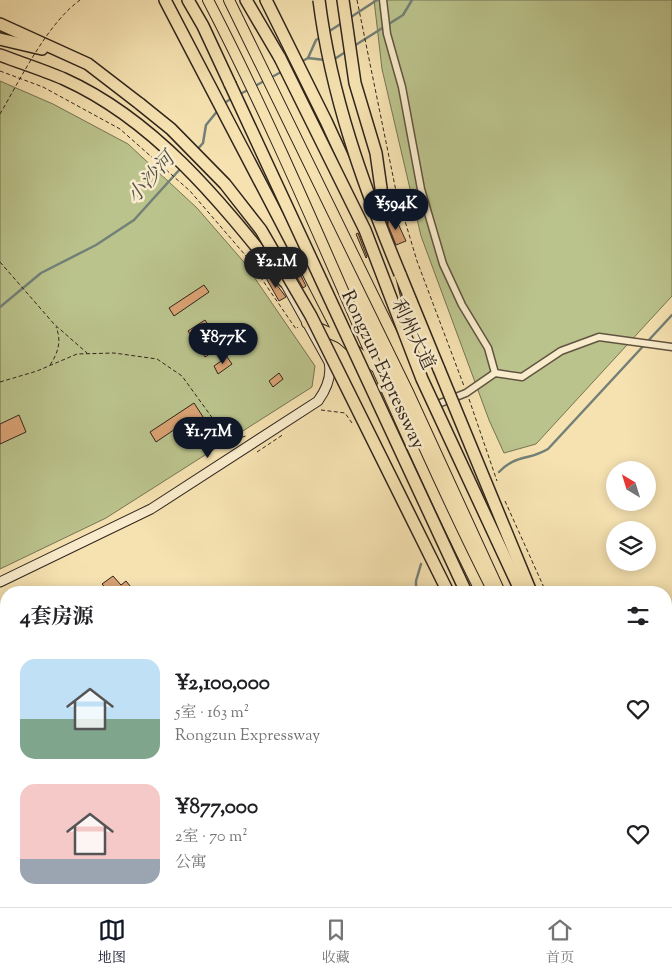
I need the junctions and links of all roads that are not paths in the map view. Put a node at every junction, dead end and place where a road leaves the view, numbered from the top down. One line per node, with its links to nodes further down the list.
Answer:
1 (165, 0): 15 (highway)
2 (188, 0): 26 (highway, Rongzun Expressway, bridge)
3 (208, 0): 20 (highway)
4 (229, 0): 22 (highway, 利州大道)
5 (246, 0): 29 (highway, Rongzun Expressway, bridge)
6 (266, 0): 14 (highway)
7 (318, 0): 30 (highway, bridge)
8 (343, 0): 14 (highway)
9 (383, 0): 21 (street)
10 (0, 24): 13 (highway)
11 (0, 39): 13 (highway)
12 (0, 54): 16 (highway)
13 (66, 54): 25 (highway, bridge)
14 (381, 240): 22 (highway)
15 (306, 270): 18 (highway)
16 (284, 281): 17 (main road)
17 (307, 323): 18 (highway); 24 (main road)
18 (341, 338): 20 (highway)
19 (672, 347): 21 (street)
20 (376, 367): 27 (highway)
21 (495, 373): 23 (street)
22 (417, 385): 23 (highway, 利州大道)
23 (428, 408): 28 (highway, 利州大道)
24 (0, 582)
25 (445, 586)
26 (463, 586)
27 (478, 586)
28 (509, 586)
29 (518, 586)
30 (528, 586)

